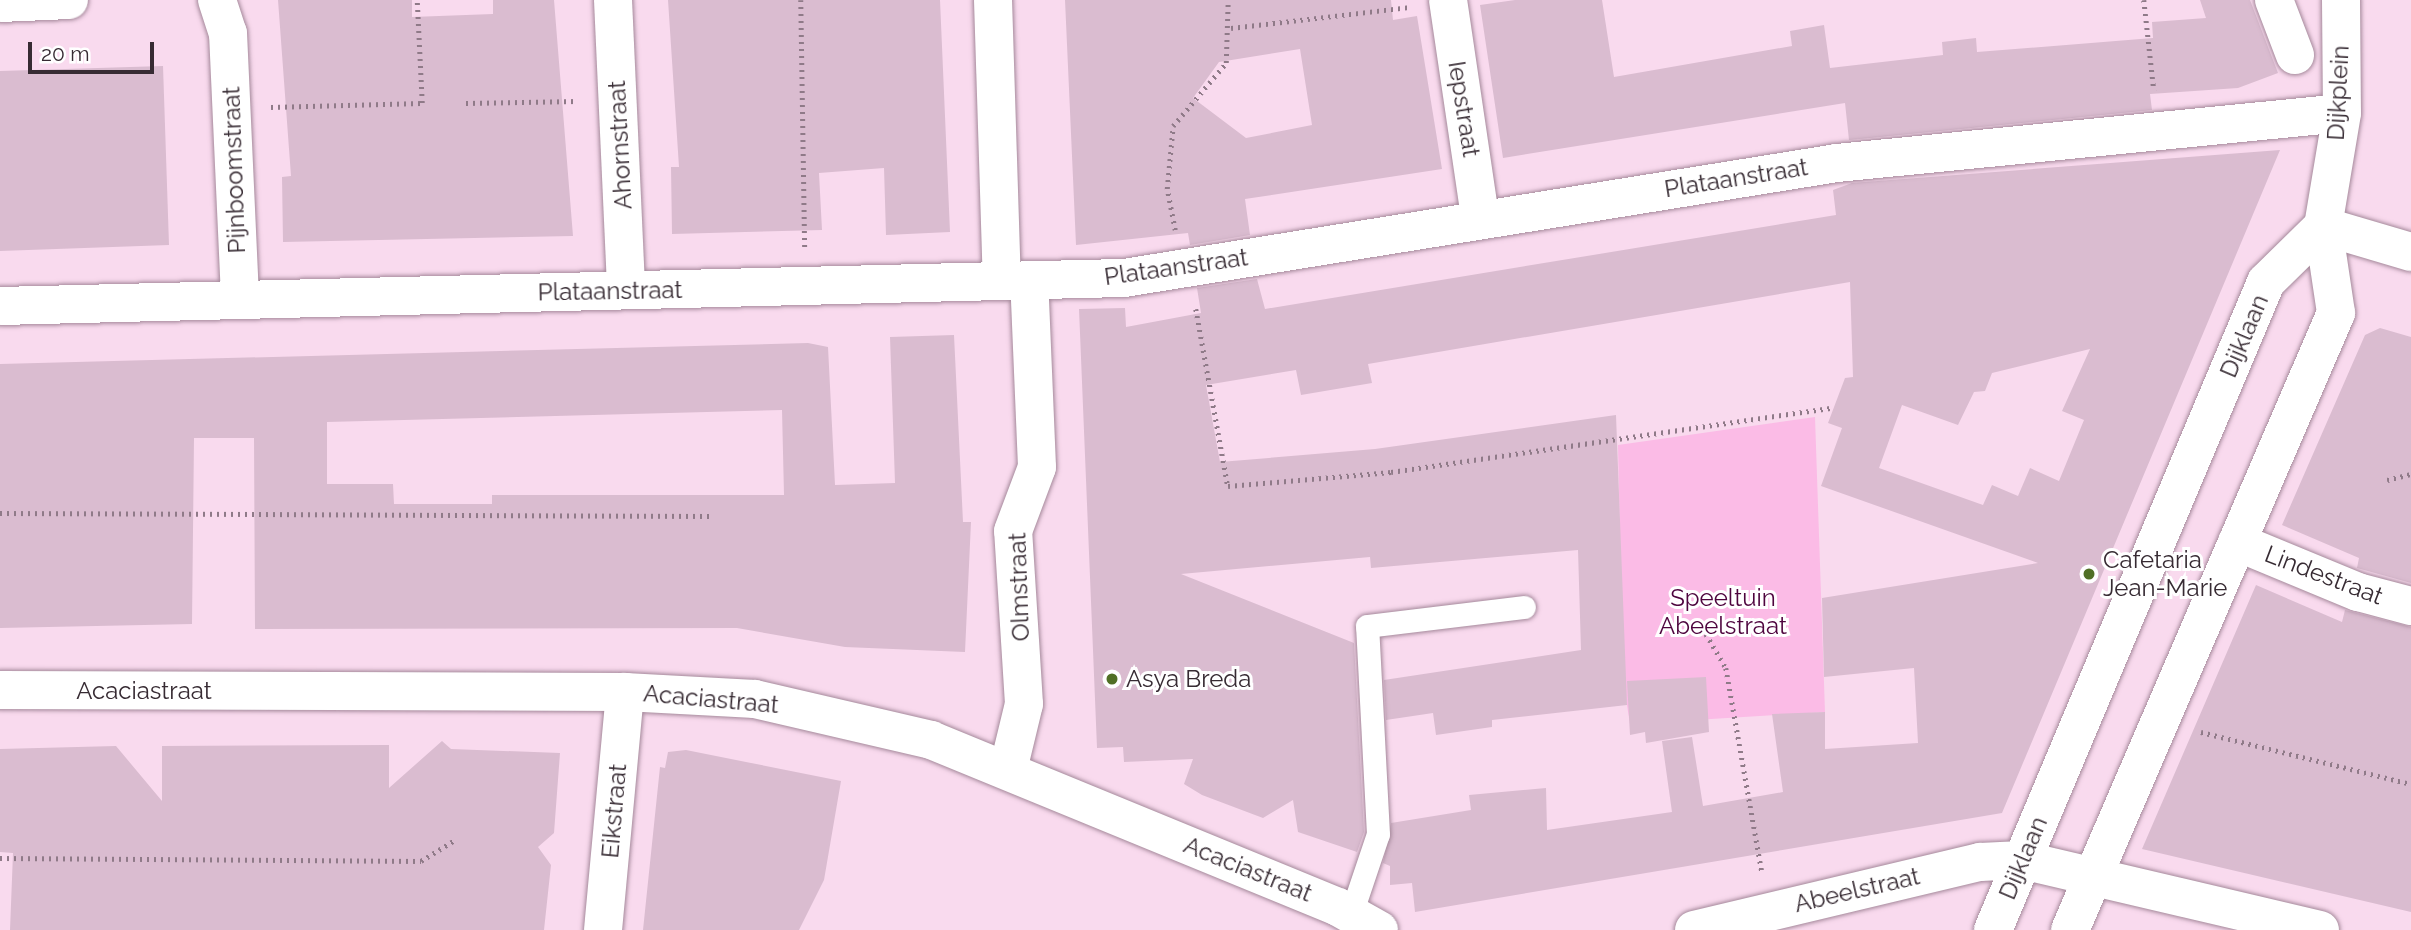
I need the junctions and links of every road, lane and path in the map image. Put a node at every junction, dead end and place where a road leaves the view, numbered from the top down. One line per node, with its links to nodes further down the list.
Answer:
1 (69, 0): 12 (street)
2 (217, 0): 17 (street, Pijnboomstraat)
3 (417, 0): 17 (path)
4 (613, 0): 15 (street, Ahornstraat)
5 (801, 0): 25 (path)
6 (993, 0): 24 (street, Olmstraat)
7 (1228, 0): 13 (path)
8 (2144, 0): 19 (path)
9 (2274, 0): 14 (street, Dijkplein)
10 (2341, 0): 18 (street, Dijkplein)
11 (1448, 1): 13 (path); 20 (street, Iepstraat)
12 (0, 3)
13 (1231, 28): 23 (path)
14 (2295, 55)
15 (618, 100): 16 (path); 26 (street, Ahornstraat)
16 (466, 103)
17 (232, 109): 27 (street, Pijnboomstraat)
18 (2342, 113): 19 (street, Plataanstraat); 21 (street, Dijkplein)
19 (2159, 131): 20 (street, Plataanstraat)
20 (1480, 218): 23 (street, Plataanstraat)
21 (2323, 226): 22 (street); 34 (street); 45 (street, Dijklaan)
22 (2411, 252)
23 (1185, 267): 24 (street, Plataanstraat); 29 (path)
24 (1016, 280): 25 (street, Plataanstraat); 41 (street, Olmstraat)
25 (807, 286): 26 (street, Plataanstraat)
26 (626, 290): 27 (street, Plataanstraat)
27 (240, 300): 28 (street, Plataanstraat)
28 (0, 306)
29 (1830, 408)
30 (2411, 474): 31 (path)
31 (2386, 480)
32 (0, 513): 33 (path)
33 (710, 516)
34 (2237, 541): 35 (street, Lindestraat); 40 (street)
35 (2411, 606)
36 (1524, 607): 48 (lane)
37 (1699, 622): 47 (path)
38 (0, 690): 39 (street, Acaciastraat)
39 (625, 692): 41 (street, Acaciastraat); 49 (street, Eikstraat)
40 (2159, 722): 42 (path); 46 (street)
41 (1008, 770): 48 (street, Acaciastraat)
42 (2411, 784)
43 (454, 840): 44 (path)
44 (0, 858)
45 (2022, 860): 46 (street, Abeelstraat); 47 (street, Abeelstraat); 51 (street, Dijklaan)
46 (2092, 878): 52 (street); 53 (street, Abeelstraat)
47 (1773, 909): 50 (street, Abeelstraat)
48 (1365, 922)
49 (603, 930)
50 (1694, 930)
51 (1993, 930)
52 (2070, 930)
53 (2320, 930)

